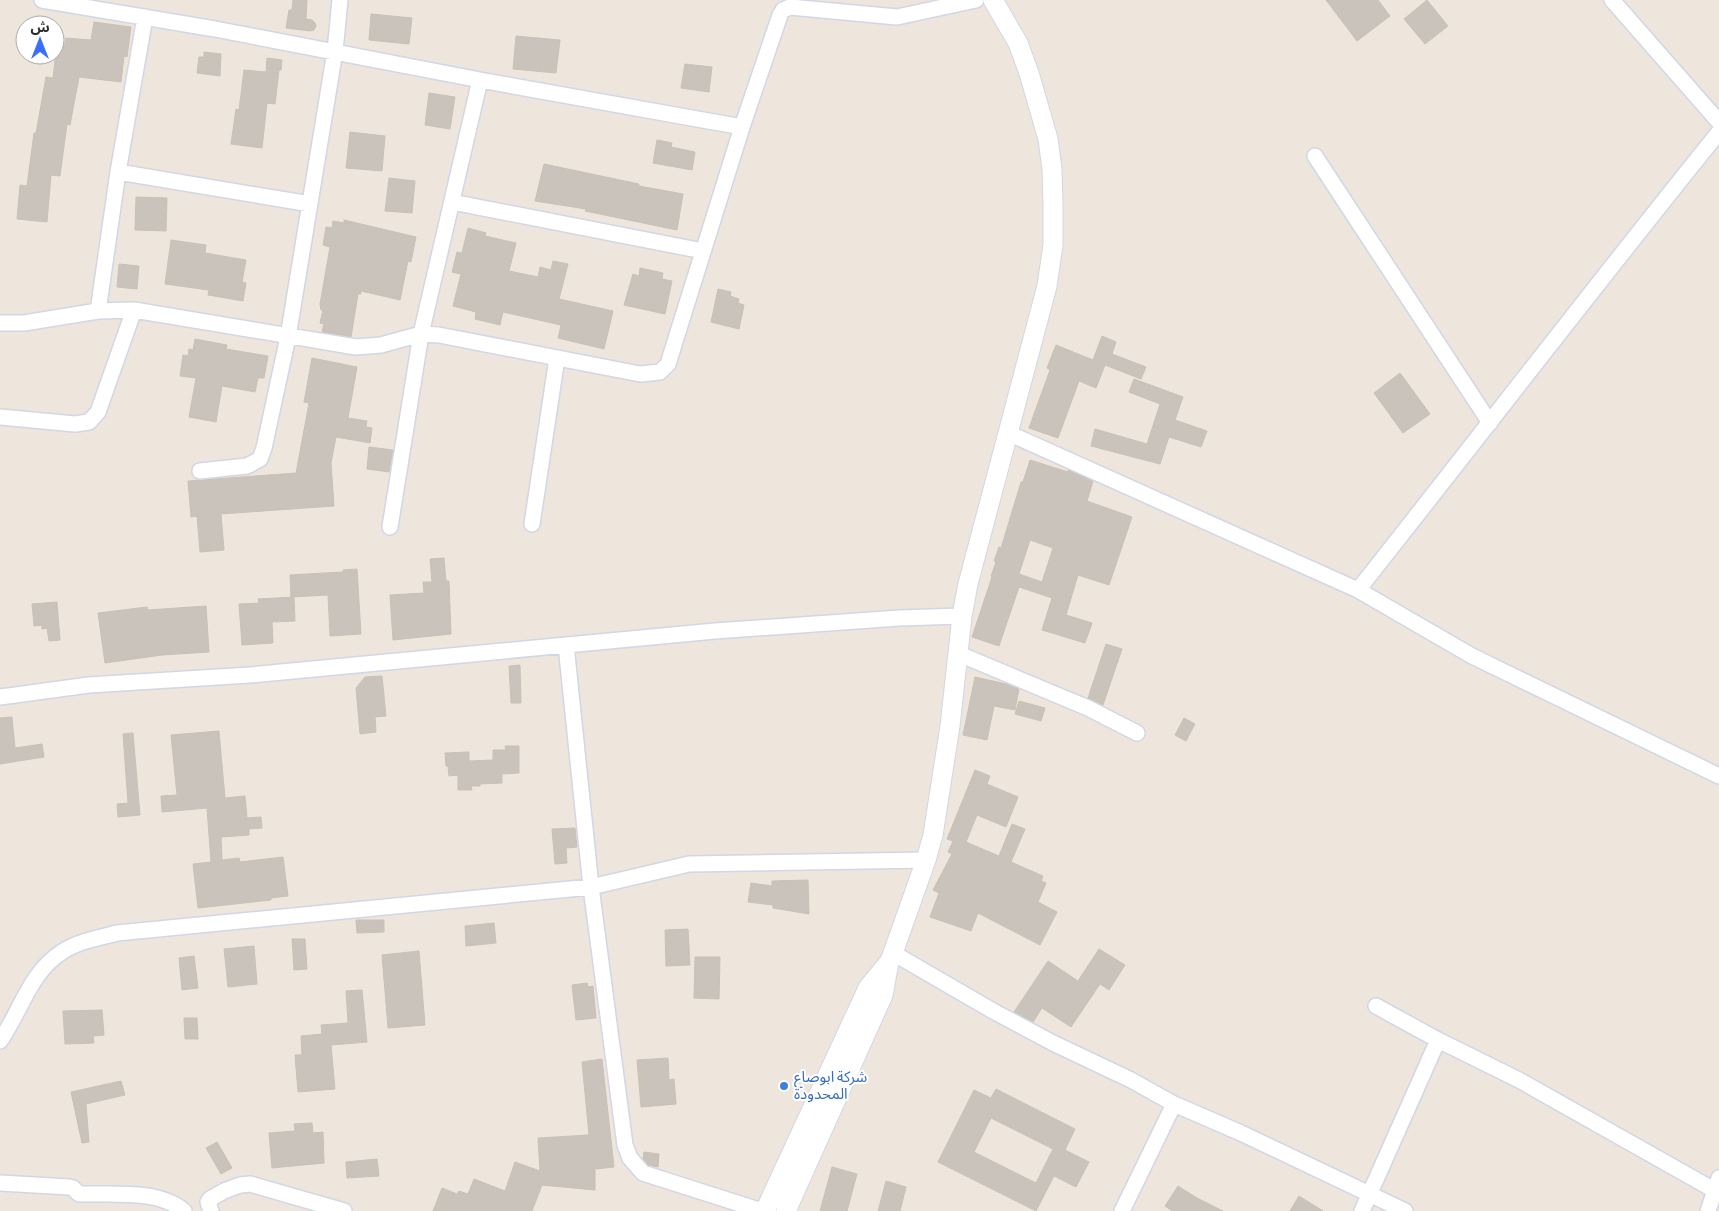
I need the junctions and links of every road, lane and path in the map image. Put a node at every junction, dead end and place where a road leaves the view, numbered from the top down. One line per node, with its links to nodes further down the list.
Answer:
1 (42, 0): 6 (street)
2 (340, 0): 7 (street)
3 (976, 0): 10 (street)
4 (993, 0): 25 (street)
5 (1612, 0): 9 (street)
6 (145, 17): 7 (street); 13 (street)
7 (335, 51): 8 (street); 15 (street)
8 (480, 80): 10 (street); 14 (street)
9 (1719, 122)
10 (742, 127): 16 (street)
11 (1719, 132): 24 (street)
12 (1316, 156): 24 (street)
13 (118, 172): 15 (street); 18 (street)
14 (452, 202): 16 (street); 20 (street)
15 (310, 204): 21 (street)
16 (703, 251): 22 (street)
17 (134, 310): 18 (street); 21 (street); 23 (street)
18 (98, 311): 19 (street)
19 (0, 323)
20 (421, 334): 21 (street); 22 (street); 28 (street)
21 (288, 337): 26 (street)
22 (557, 358): 27 (street)
23 (0, 417)
24 (1490, 423): 29 (street)
25 (1008, 433): 29 (street); 30 (street)
26 (200, 471)
27 (532, 524)
28 (390, 527)
29 (1358, 590): 35 (street)
30 (962, 616): 31 (street); 32 (street)
31 (566, 645): 33 (street); 37 (street)
32 (958, 654): 34 (street); 36 (street)
33 (0, 697)
34 (1137, 734)
35 (1719, 776)
36 (926, 860): 37 (street); 38 (street)
37 (591, 887): 41 (street); 49 (street)
38 (892, 957): 42 (street); 49 (street); 50 (street)
39 (1376, 1006): 40 (street)
40 (1438, 1040): 44 (street); 45 (street)
41 (0, 1041)
42 (1174, 1104): 45 (street); 51 (street)
43 (0, 1183): 46 (street)
44 (1716, 1184): 54 (street)
45 (1370, 1196): 52 (street); 53 (street)
46 (184, 1211)
47 (211, 1211): 48 (street)
48 (344, 1211)
49 (764, 1211)
50 (786, 1211)
51 (1122, 1211)
52 (1362, 1211)
53 (1405, 1211)
54 (1708, 1211)

